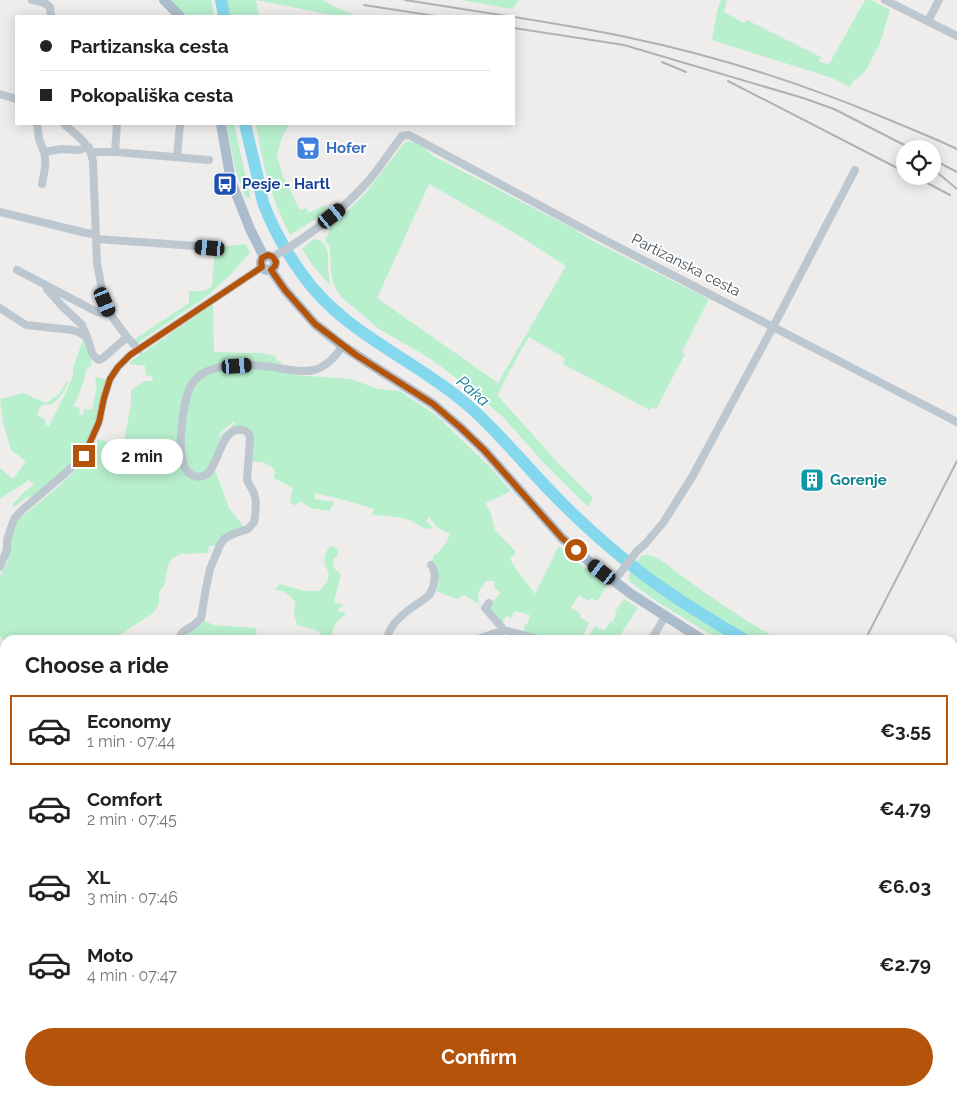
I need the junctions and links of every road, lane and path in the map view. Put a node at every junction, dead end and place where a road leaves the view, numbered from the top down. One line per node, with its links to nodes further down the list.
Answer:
1 (32, 0): 5 (street)
2 (164, 0): 6 (main road)
3 (885, 0): 7 (street)
4 (939, 0): 7 (street)
5 (51, 15)
6 (179, 15)
7 (928, 21): 8 (street)
8 (957, 36)
9 (0, 94): 10 (street)
10 (15, 99)
11 (37, 125): 17 (street)
12 (65, 125): 16 (street)
13 (116, 125): 18 (street)
14 (180, 125): 19 (street)
15 (221, 125): 26 (main road)
16 (90, 150): 17 (street); 18 (street); 24 (street)
17 (44, 152): 22 (street)
18 (115, 152): 19 (street)
19 (177, 157): 20 (street)
20 (209, 160)
21 (855, 170): 31 (street)
22 (42, 184)
23 (0, 212): 24 (street)
24 (96, 236): 25 (street); 30 (street)
25 (210, 248)
26 (270, 261): 31 (street, Partizanska cesta); 34 (main road); 35 (street)
27 (18, 270): 28 (street)
28 (45, 285): 30 (street); 32 (street)
29 (0, 308): 32 (street)
30 (110, 314): 33 (street)
31 (773, 328): 36 (street, Partizanska cesta); 39 (street)
32 (87, 337): 33 (street)
33 (127, 337): 35 (street)
34 (343, 346): 39 (main road); 43 (street)
35 (139, 350): 38 (street)
36 (957, 422)
37 (430, 565): 44 (street)
38 (0, 568)
39 (614, 581): 41 (main road)
40 (489, 602): 42 (street)
41 (665, 617): 47 (street); 48 (main road)
42 (504, 630): 45 (street); 46 (street)
43 (181, 635)
44 (388, 635)
45 (490, 635)
46 (522, 635)
47 (655, 635)
48 (695, 635)

